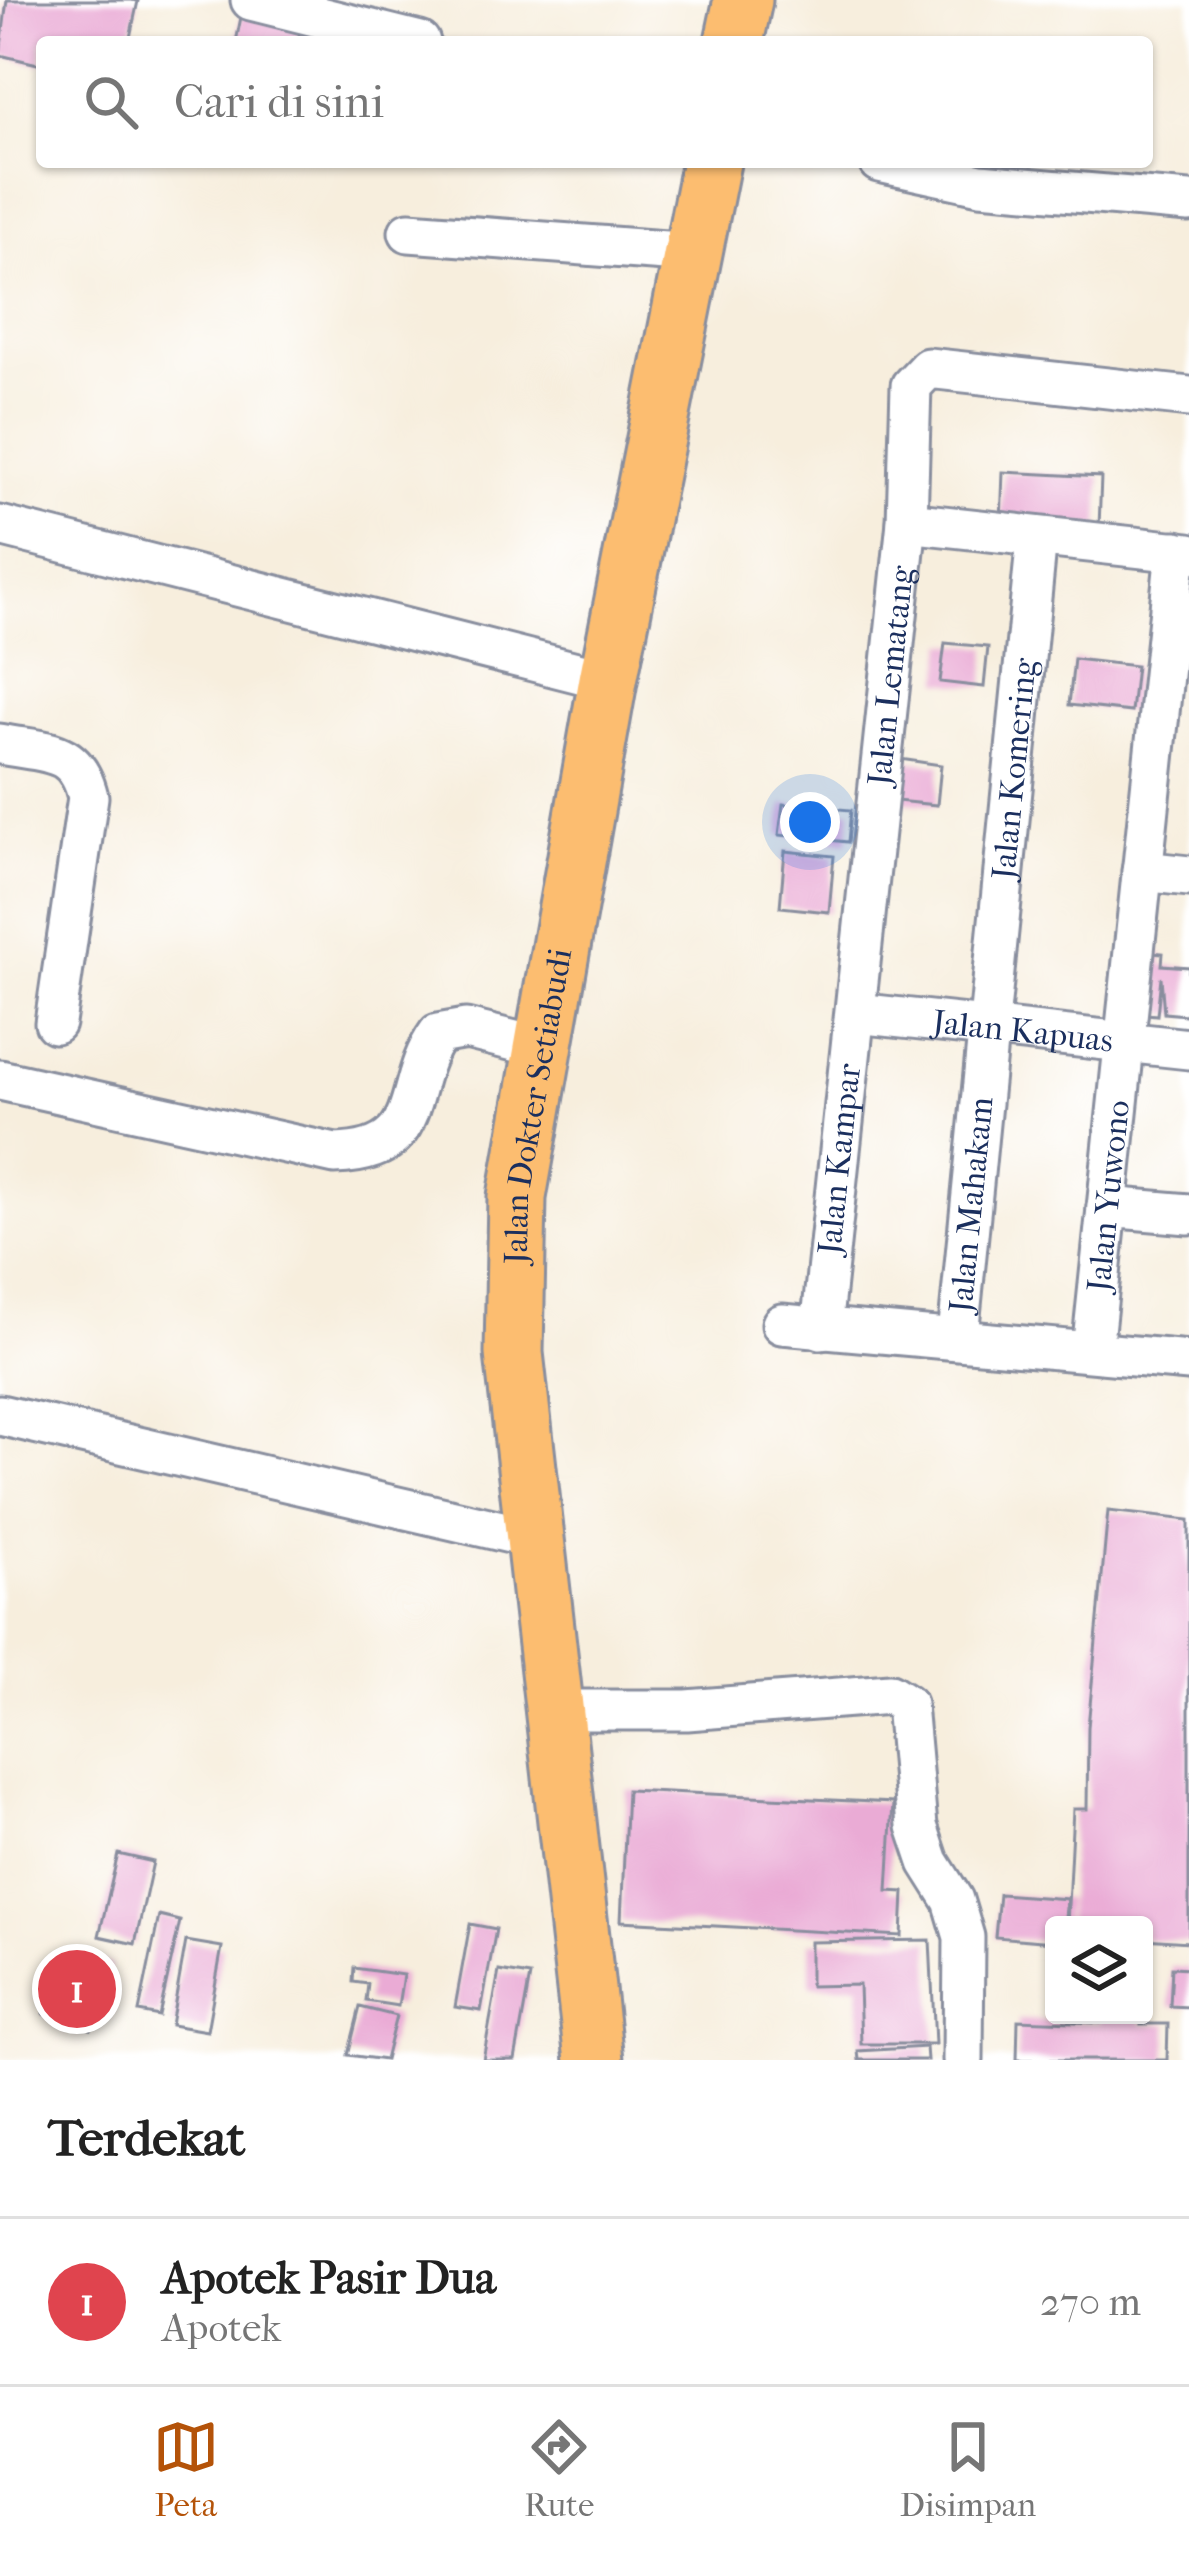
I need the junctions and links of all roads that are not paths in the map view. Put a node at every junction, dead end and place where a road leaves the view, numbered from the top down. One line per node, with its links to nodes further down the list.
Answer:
1 (251, 0): 3 (street)
2 (742, 0): 4 (highway)
3 (395, 36)
4 (735, 36)
5 (710, 168): 9 (highway, Jalan Dokter Setiabudi)
6 (907, 168): 7 (street)
7 (1189, 202)
8 (409, 232): 9 (street)
9 (693, 253): 15 (highway, Jalan Dokter Setiabudi)
10 (1189, 397): 11 (street, Jalan Lematang)
11 (907, 522): 13 (street); 19 (street, Jalan Lematang)
12 (0, 526): 15 (street)
13 (1037, 537): 14 (street); 20 (street, Jalan Komering)
14 (1182, 552): 17 (street, Jalan Yuwono)
15 (608, 680): 24 (highway, Jalan Dokter Setiabudi)
16 (0, 744): 21 (street)
17 (1142, 872): 18 (street); 23 (street, Jalan Yuwono)
18 (1189, 876)
19 (857, 1001): 20 (street, Jalan Kapuas); 29 (street, Jalan Kampar)
20 (987, 1015): 23 (street, Jalan Kapuas); 29 (street, Jalan Mahakam)
21 (55, 1023)
22 (1189, 1025): 23 (street, Jalan Kapuas)
23 (1126, 1030): 25 (street, Jalan Kapuas); 27 (street, Jalan Yuwono)
24 (547, 1048): 26 (street); 33 (highway, Jalan Dokter Setiabudi)
25 (1189, 1049)
26 (0, 1081)
27 (1107, 1207): 28 (street); 30 (street, Jalan Yuwono)
28 (1189, 1214)
29 (958, 1336): 30 (street)
30 (1092, 1351): 31 (street)
31 (1189, 1361)
32 (0, 1415): 33 (street)
33 (536, 1539): 34 (highway, Jalan Dokter Setiabudi)
34 (555, 1710): 35 (highway, Jalan Dokter Setiabudi); 36 (street)
35 (594, 2060)
36 (963, 2060)

